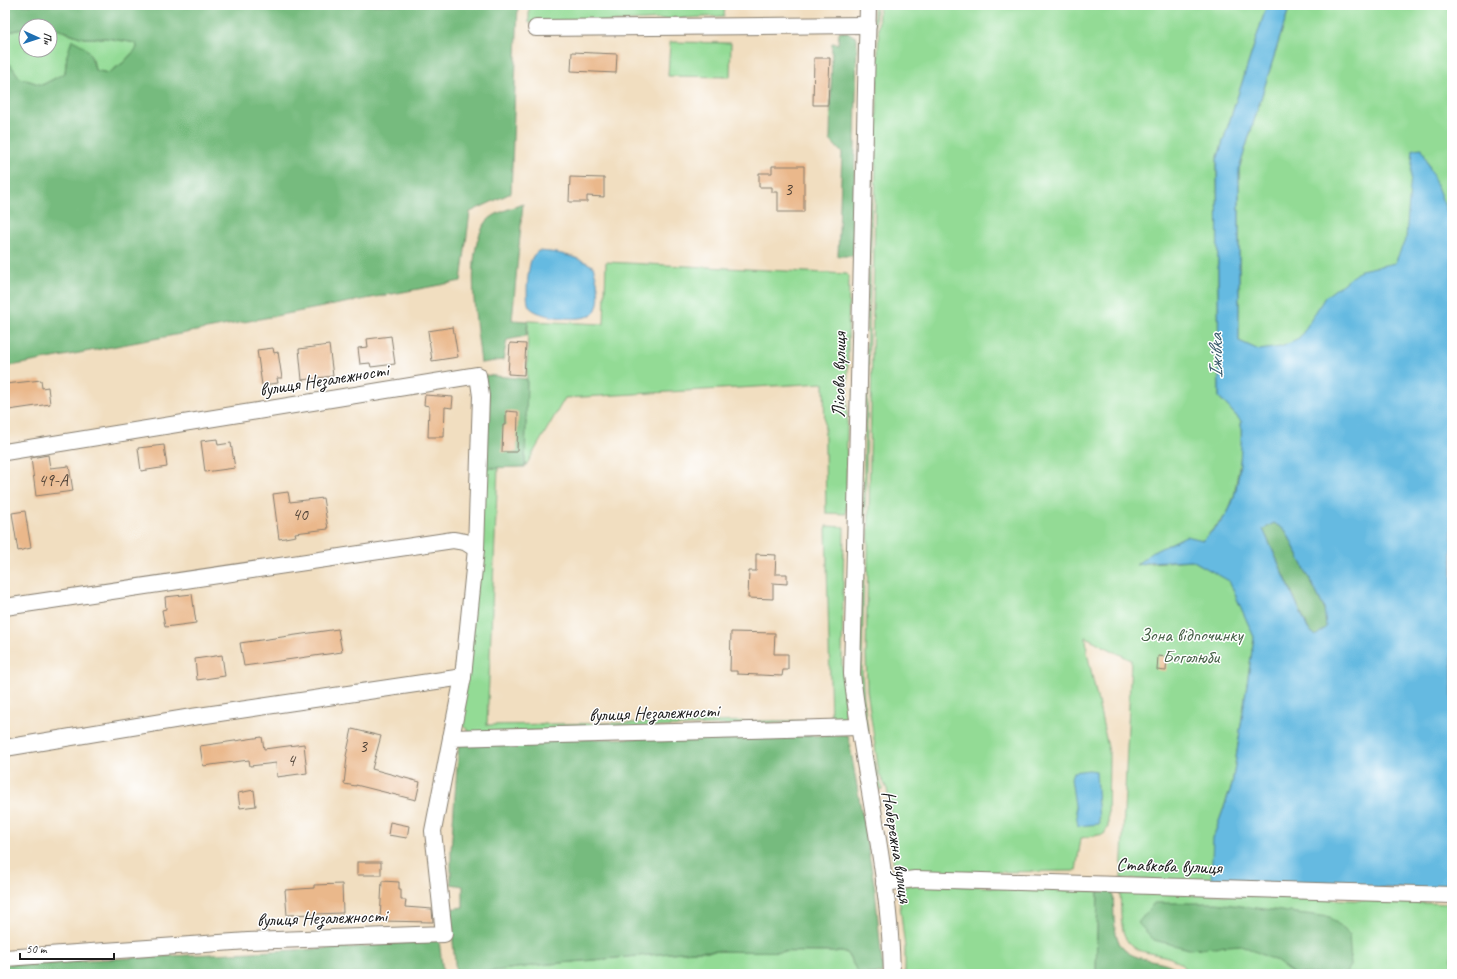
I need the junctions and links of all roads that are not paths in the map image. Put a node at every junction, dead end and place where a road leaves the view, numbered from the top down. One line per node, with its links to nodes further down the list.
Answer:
1 (868, 5): 2 (street, Лісова вулиця)
2 (868, 24): 3 (street); 8 (street, Лісова вулиця)
3 (536, 28)
4 (5, 452): 5 (street, вулиця Незалежності)
5 (476, 549): 6 (street); 7 (street, вулиця Незалежності)
6 (5, 607)
7 (463, 677): 9 (street, вулиця Незалежності); 10 (street)
8 (858, 726): 9 (street, вулиця Незалежності); 11 (street, Набережна вулиця)
9 (451, 738): 13 (street, вулиця Незалежності)
10 (5, 748)
11 (884, 883): 12 (street, Ставкова вулиця); 14 (street, Набережна вулиця)
12 (1452, 895)
13 (5, 958)
14 (892, 974)

